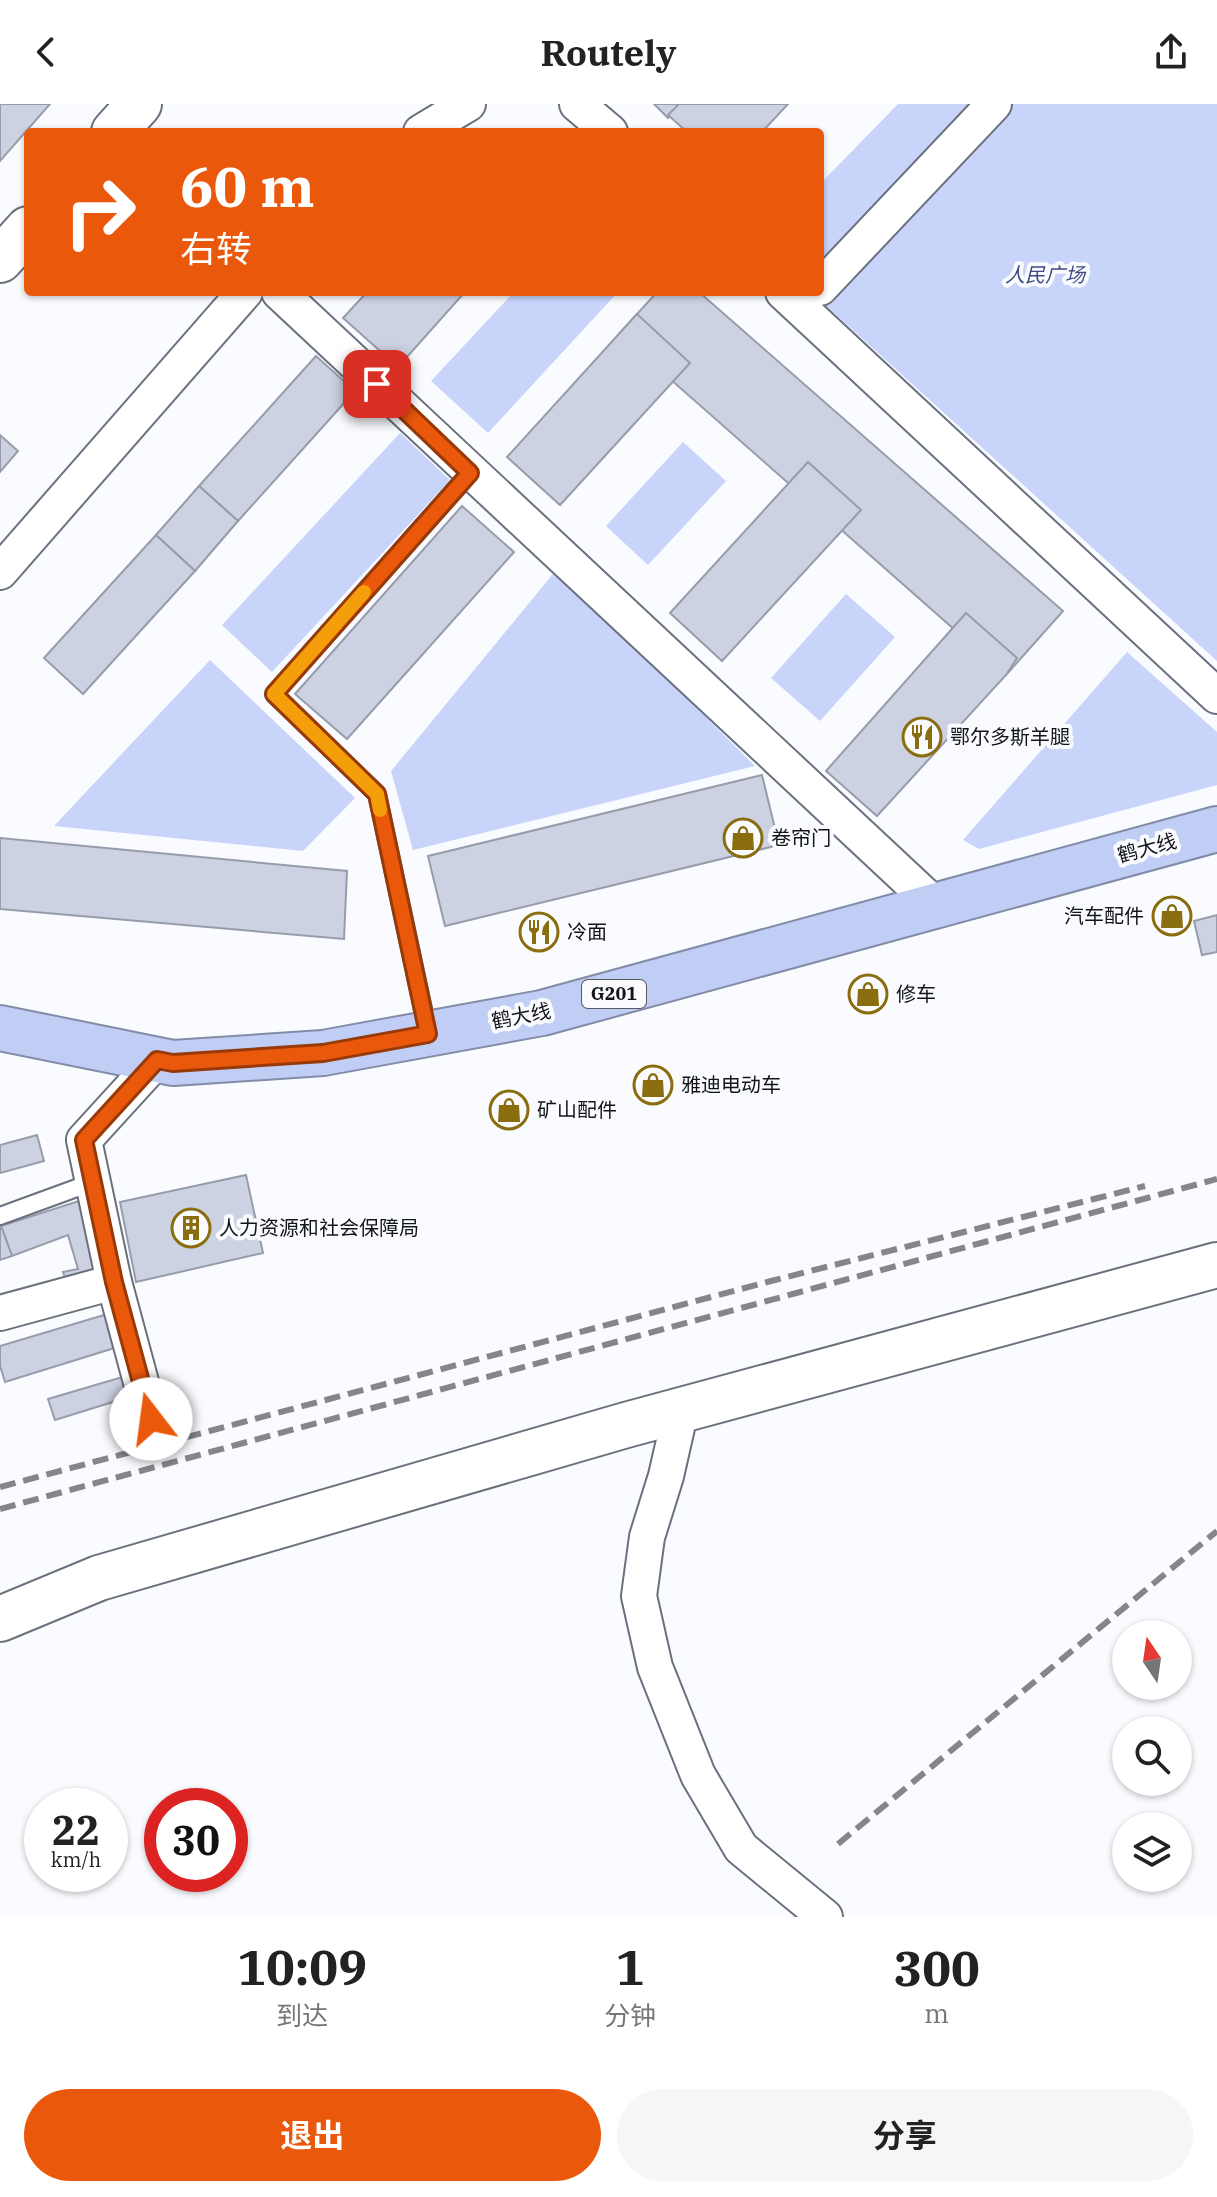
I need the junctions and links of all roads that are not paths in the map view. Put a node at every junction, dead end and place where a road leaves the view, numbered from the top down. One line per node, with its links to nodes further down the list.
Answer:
1 (139, 104): 5 (street)
2 (468, 104): 6 (street)
3 (577, 104): 7 (street)
4 (994, 104): 10 (street)
5 (118, 128)
6 (428, 128)
7 (605, 128)
8 (24, 233): 9 (street)
9 (0, 260)
10 (824, 276)
11 (242, 296): 15 (street)
12 (283, 296): 14 (street)
13 (806, 296): 16 (street)
14 (470, 473): 18 (street); 20 (lane)
15 (0, 572)
16 (1217, 696)
17 (1217, 829): 18 (highway, 鹤大线 / G201)
18 (936, 906): 20 (highway, 鹤大线 / G201)
19 (0, 1028): 21 (highway, 鹤大线 / G201)
20 (428, 1034): 21 (highway, 鹤大线 / G201)
21 (157, 1060): 22 (street)
22 (93, 1182): 23 (lane); 25 (street)
23 (0, 1216)
24 (1217, 1265): 27 (street)
25 (114, 1282): 26 (street); 28 (street)
26 (0, 1313)
27 (681, 1410): 29 (street); 30 (street)
28 (151, 1419)
29 (0, 1619)
30 (825, 1917)

